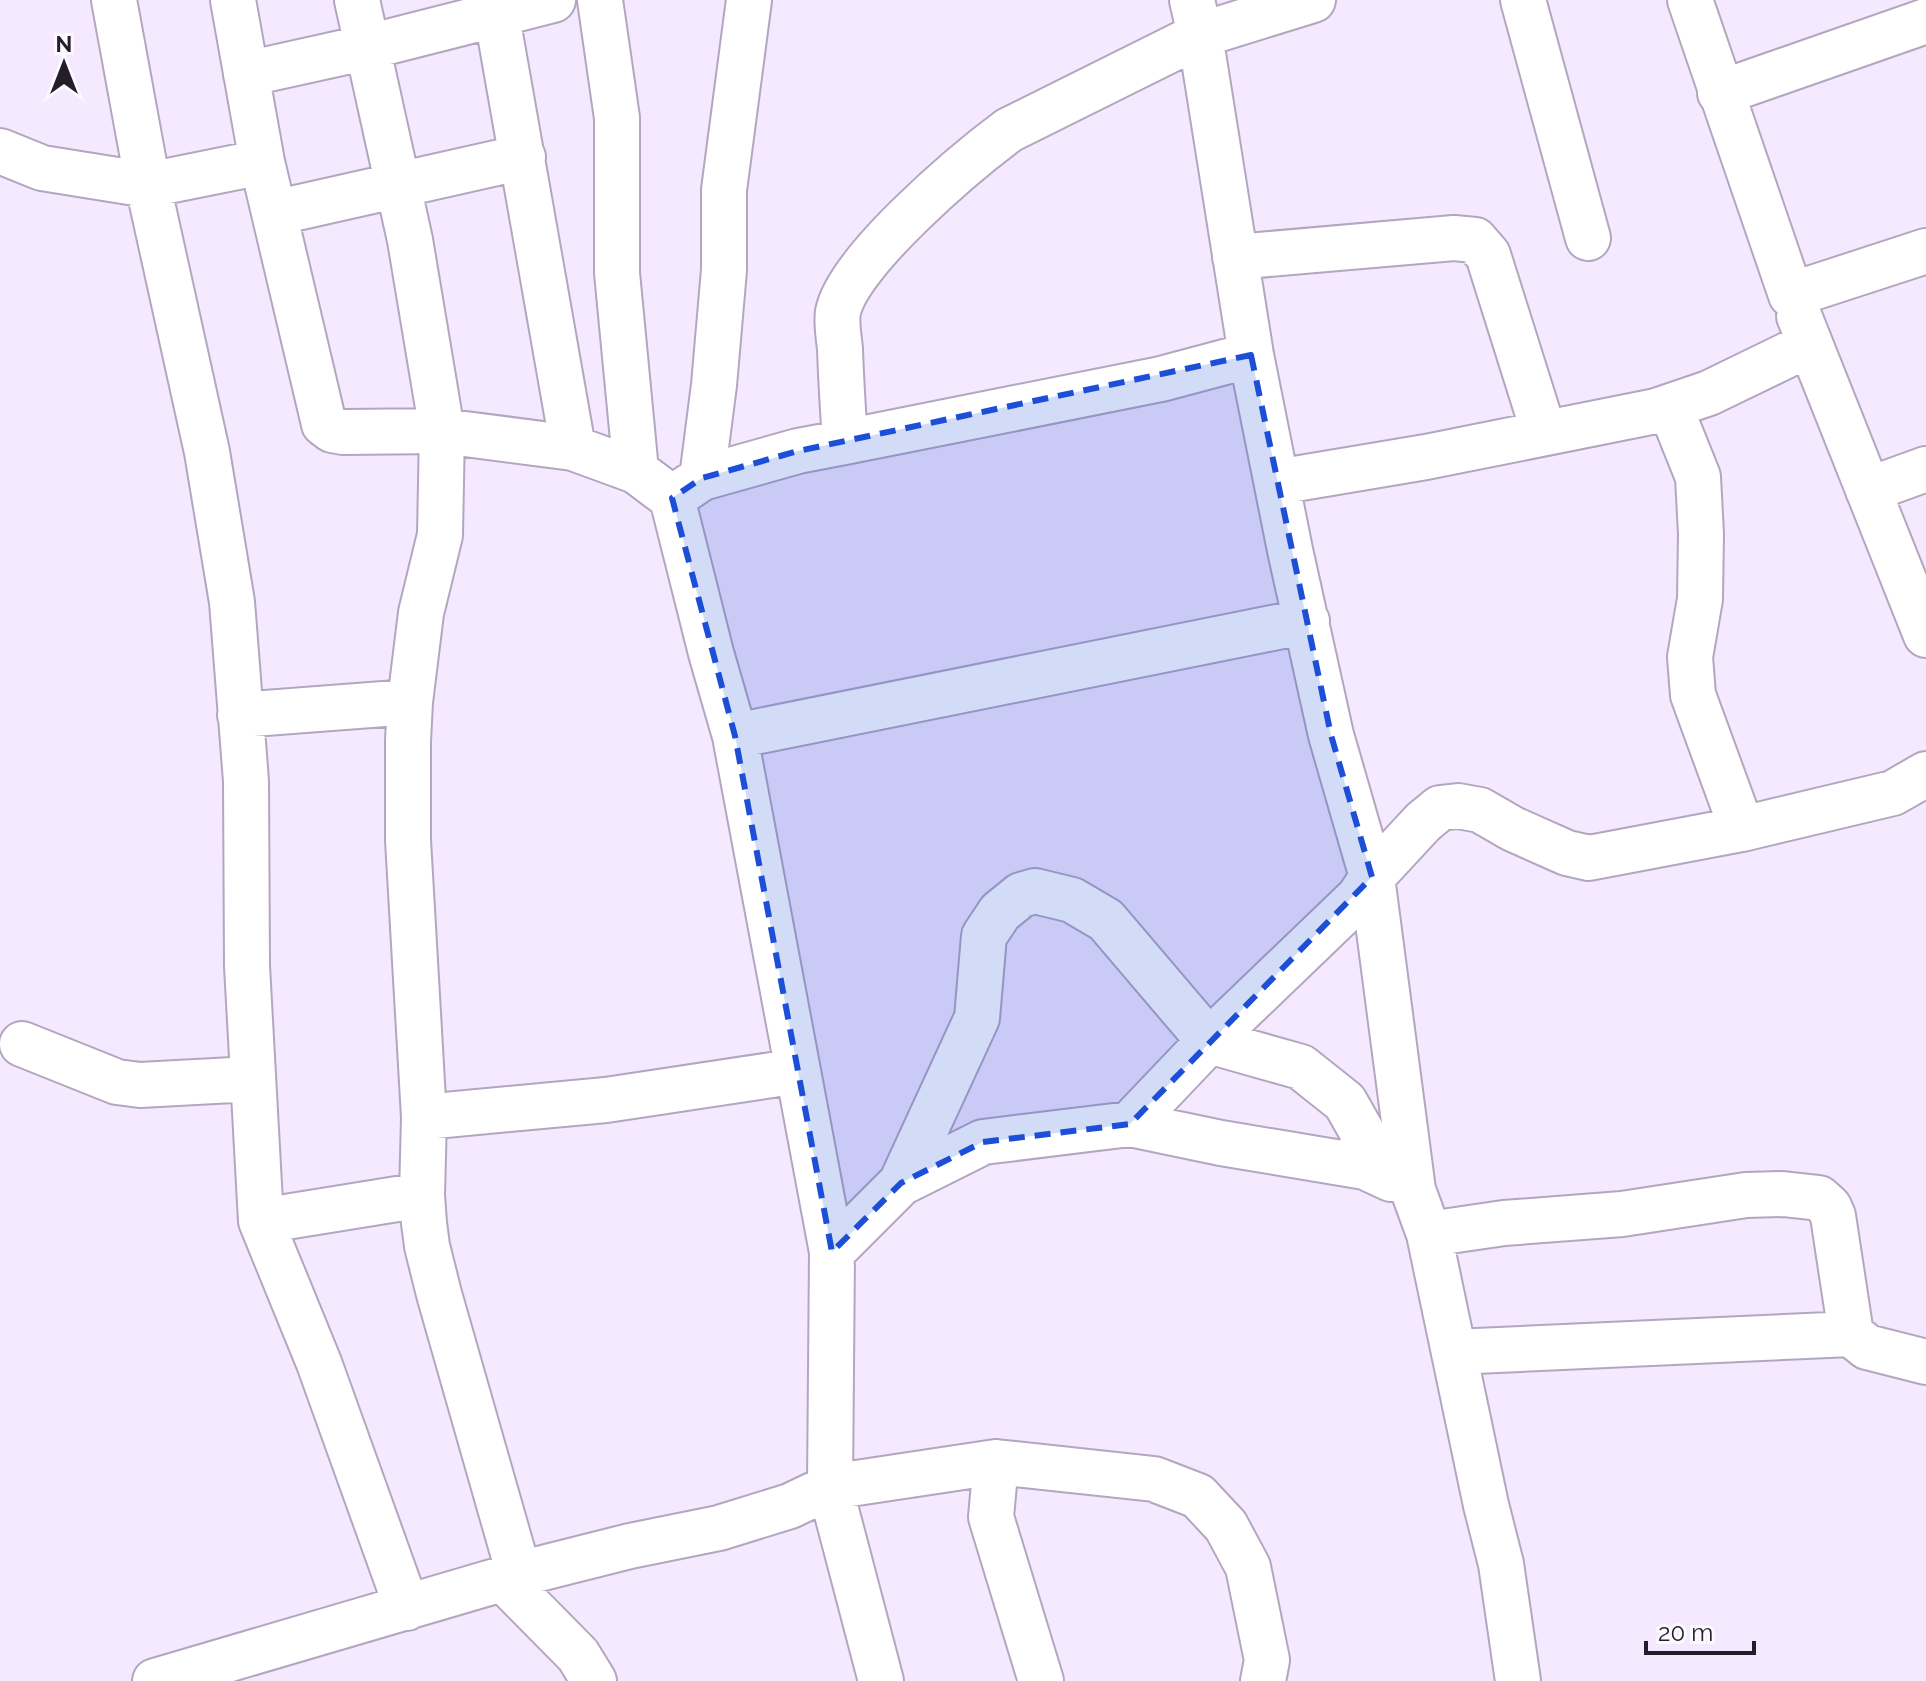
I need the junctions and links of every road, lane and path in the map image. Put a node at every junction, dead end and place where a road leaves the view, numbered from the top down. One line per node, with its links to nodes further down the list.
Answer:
1 (114, 0): 19 (street)
2 (233, 0): 14 (street)
3 (357, 0): 13 (street)
4 (553, 0): 10 (street)
5 (600, 0): 34 (street)
6 (749, 0): 36 (street)
7 (1313, 0): 11 (street)
8 (1523, 0): 22 (street)
9 (1690, 0): 15 (street)
10 (496, 7): 13 (street); 17 (street)
11 (1196, 17): 24 (street); 31 (street)
12 (1926, 21): 15 (street)
13 (368, 47): 14 (street); 20 (street)
14 (246, 74): 18 (street)
15 (1720, 93): 25 (street)
16 (0, 151): 19 (street)
17 (523, 157): 20 (street); 32 (street)
18 (262, 162): 19 (street); 21 (street)
19 (148, 185): 41 (street)
20 (398, 186): 21 (street); 29 (street)
21 (274, 213): 29 (street)
22 (1588, 238)
23 (1926, 251): 25 (street)
24 (1235, 257): 27 (street); 30 (street)
25 (1791, 295): 26 (street)
26 (1810, 344): 28 (street); 37 (street)
27 (1251, 355): 31 (street); 35 (street)
28 (1670, 407): 30 (street); 44 (street)
29 (442, 431): 32 (street); 40 (street)
30 (1544, 433): 35 (street)
31 (845, 442): 36 (street)
32 (573, 448): 34 (street)
33 (1926, 469): 37 (street)
34 (636, 471): 36 (street)
35 (1277, 482): 38 (street)
36 (687, 488): 42 (street)
37 (1868, 490): 39 (street)
38 (1307, 621): 42 (street); 45 (street)
39 (1926, 635)
40 (410, 702): 41 (street); 50 (street)
41 (240, 715): 49 (street)
42 (735, 736): 48 (street)
43 (1926, 774): 44 (street)
44 (1742, 829): 45 (street)
45 (1372, 877): 46 (street); 54 (street)
46 (1209, 1041): 51 (street); 52 (street); 53 (street)
47 (22, 1044): 49 (street)
48 (798, 1071): 50 (street); 58 (street)
49 (252, 1079): 56 (street)
50 (424, 1117): 55 (street)
51 (1130, 1124): 52 (street); 53 (street)
52 (1365, 1167): 54 (street)
53 (901, 1183): 58 (street)
54 (1413, 1190): 57 (street)
55 (422, 1195): 56 (street); 64 (street)
56 (261, 1221): 65 (street)
57 (1429, 1234): 59 (street); 60 (street)
58 (832, 1252): 63 (street)
59 (1851, 1334): 60 (street); 61 (street)
60 (1454, 1352): 72 (street)
61 (1926, 1362)
62 (996, 1462): 63 (street); 70 (street); 71 (street)
63 (830, 1487): 64 (street); 69 (street)
64 (511, 1576): 65 (street); 68 (street)
65 (407, 1608): 66 (street)
66 (250, 1668): 67 (street)
67 (155, 1681)
68 (594, 1681)
69 (881, 1681)
70 (1041, 1681)
71 (1263, 1681)
72 (1518, 1681)

